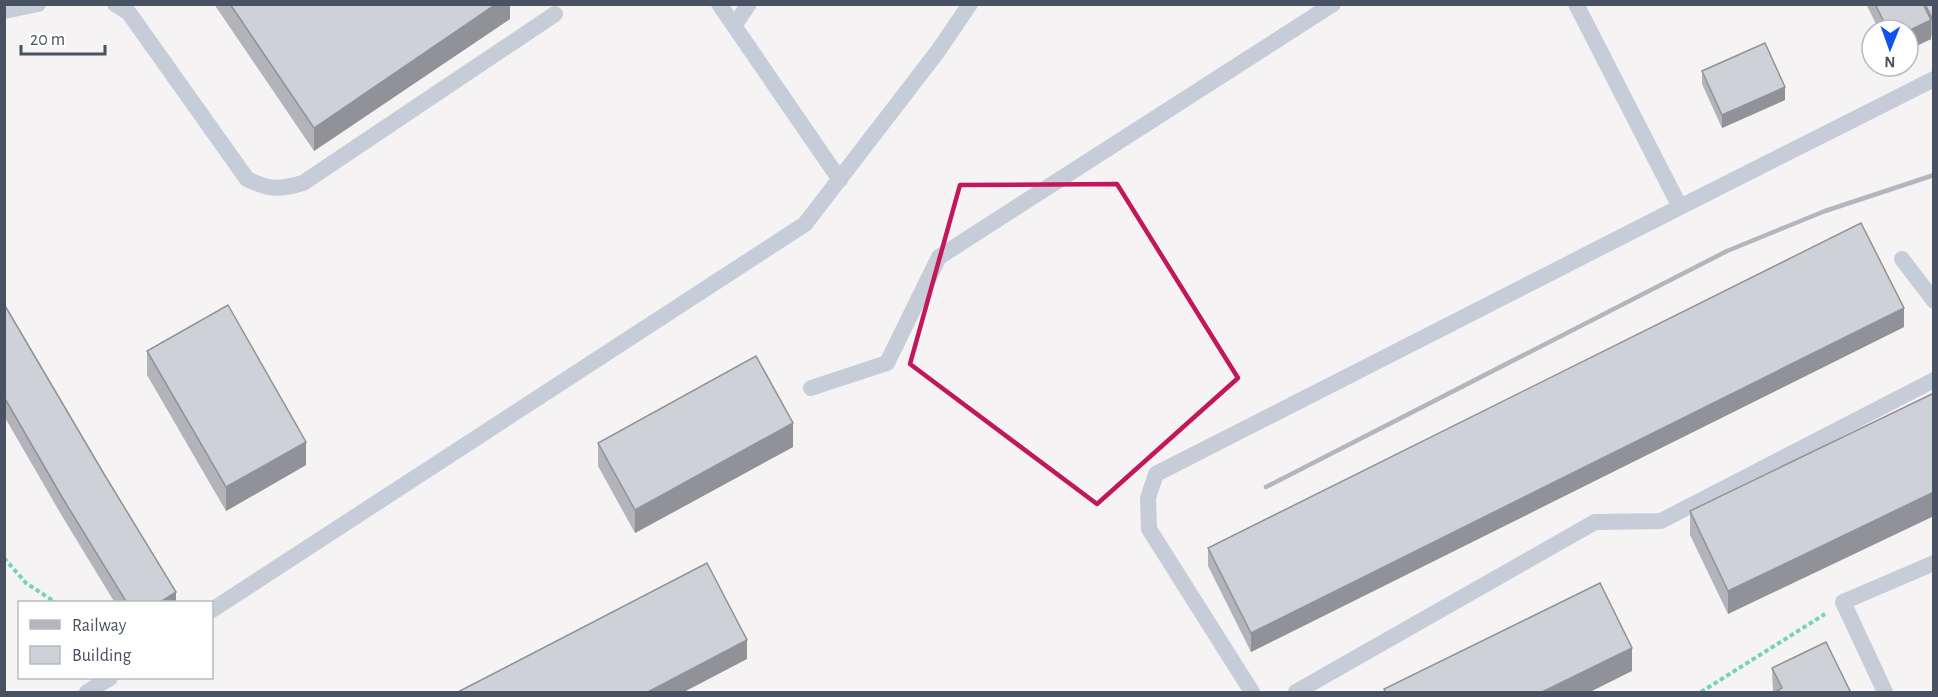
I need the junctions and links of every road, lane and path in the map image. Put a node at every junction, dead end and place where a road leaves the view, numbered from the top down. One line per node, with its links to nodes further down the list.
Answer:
1 (38, 4): 8 (lane)
2 (115, 4): 9 (lane)
3 (719, 4): 10 (lane)
4 (749, 4): 10 (lane)
5 (970, 4): 12 (lane)
6 (1333, 4): 17 (lane)
7 (1576, 4): 13 (lane)
8 (4, 12)
9 (555, 14)
10 (734, 26): 12 (lane)
11 (1934, 79): 13 (lane)
12 (840, 180): 22 (lane)
13 (1680, 207): 25 (lane)
14 (1902, 259): 15 (lane)
15 (1934, 301)
16 (1934, 380): 26 (lane)
17 (811, 388)
18 (4, 558): 20 (path)
19 (1934, 563): 21 (lane)
20 (52, 601)
21 (1843, 602): 27 (path); 28 (lane)
22 (213, 609)
23 (108, 679): 24 (lane)
24 (87, 693)
25 (1252, 693)
26 (1296, 693)
27 (1701, 693)
28 (1885, 693)

